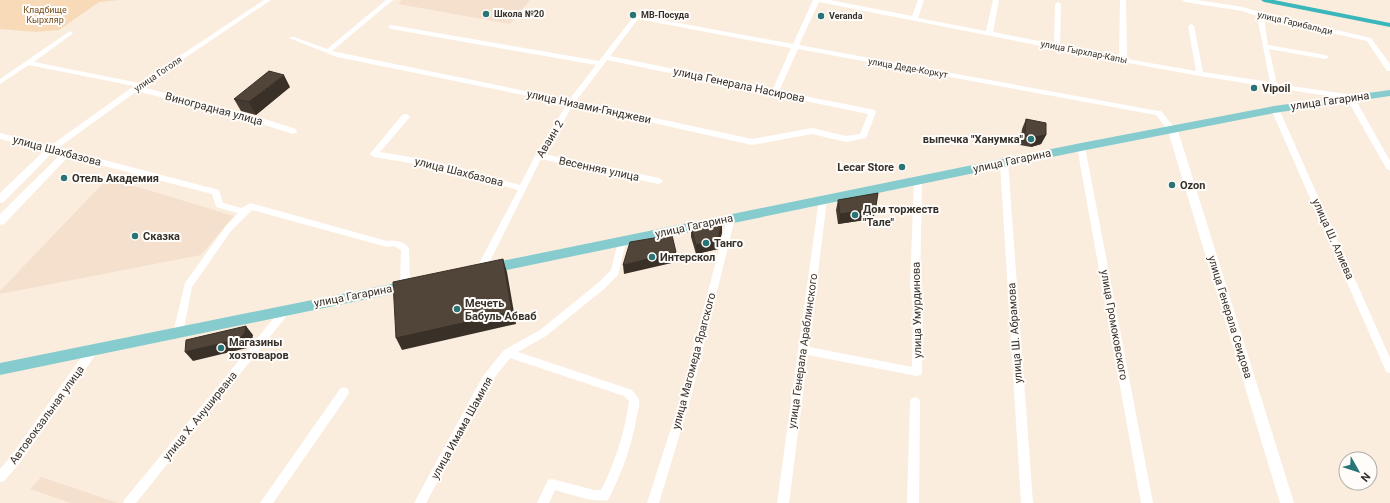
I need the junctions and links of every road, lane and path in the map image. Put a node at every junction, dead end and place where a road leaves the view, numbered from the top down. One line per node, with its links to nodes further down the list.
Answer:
1 (268, 0): 31 (street, улица Гоголя)
2 (390, 0): 22 (street)
3 (816, 0): 21 (street)
4 (820, 0): 9 (street, улица Гырхлар-Капы)
5 (921, 0): 13 (street)
6 (996, 0): 17 (street)
7 (1123, 0): 24 (street)
8 (1185, 0): 11 (street, улица Гарибальди)
9 (848, 3): 13 (street, улица Гырхлар-Капы)
10 (1058, 4): 19 (street)
11 (1260, 15): 20 (street); 27 (street, улица Гарибальди)
12 (636, 17): 21 (street, улица Деде-Коркут); 25 (street, Аваин 2)
13 (915, 18): 17 (street, улица Гырхлар-Капы)
14 (1191, 26): 28 (street)
15 (391, 27): 25 (street, улица Генерала Насирова)
16 (70, 33): 26 (street)
17 (989, 33): 19 (street, улица Гырхлар-Капы)
18 (292, 38): 22 (street, улица Низами-Гянджеви)
19 (1057, 46): 24 (street, улица Гырхлар-Капы)
20 (1265, 46): 23 (street); 30 (street)
21 (796, 47): 32 (street); 39 (street, улица Деде-Коркут)
22 (328, 51): 35 (street, улица Низами-Гянджеви)
23 (1325, 57)
24 (1123, 60): 28 (street, улица Гырхлар-Капы)
25 (603, 61): 32 (street, улица Генерала Насирова); 35 (street, Аваин 2)
26 (29, 63): 29 (street); 31 (street, Виноградная улица)
27 (1390, 69)
28 (1200, 74): 30 (street, улица Гырхлар-Капы)
29 (0, 82)
30 (1274, 85): 34 (street, улица Гырхлар-Капы)
31 (138, 87): 40 (street, Виноградная улица); 43 (street, улица Гоголя)
32 (775, 92): 37 (street, улица Генерала Насирова)
33 (1390, 92): 34 (main road, улица Гагарина)
34 (1350, 97): 36 (main road, улица Гагарина); 47 (street)
35 (571, 103): 37 (street, улица Низами-Гянджеви); 45 (street, Аваин 2)
36 (1275, 109): 39 (main road, улица Гагарина); 67 (street, улица Ш. Алиева)
37 (872, 112)
38 (406, 116): 50 (street, улица Шахбазова)
39 (1173, 130): 42 (main road, улица Гагарина); 80 (street, улица Генерала Сеидова)
40 (293, 132)
41 (0, 136): 43 (street, улица Шахбазова)
42 (1081, 146): 46 (main road, улица Гагарина); 79 (street, улица Громоковского)
43 (50, 150): 44 (street, улица Шахбазова); 51 (street)
44 (66, 154): 53 (street, улица Шахбазова); 55 (street)
45 (539, 156): 48 (street, Весенняя улица); 50 (street, Аваин 2)
46 (1004, 163): 49 (main road, улица Гагарина); 78 (street, улица Ш. Абрамова)
47 (1390, 168)
48 (659, 181)
49 (918, 181): 52 (main road, улица Гагарина); 63 (street, улица Умурдинова)
50 (522, 188): 57 (street, Аваин 2)
51 (0, 199)
52 (823, 199): 54 (main road, улица Гагарина); 63 (street, улица Генерала Араблинского)
53 (247, 209): 60 (street, улица Шахбазова); 62 (street)
54 (731, 218): 56 (main road, улица Гагарина); 75 (street, улица Магомеда Ярагского)
55 (0, 221)
56 (622, 242): 57 (main road, улица Гагарина); 65 (street, улица Имама Шамиля)
57 (480, 270): 58 (main road, улица Гагарина)
58 (465, 274)
59 (420, 283): 60 (main road, улица Гагарина)
60 (405, 286): 61 (main road, улица Гагарина)
61 (286, 310): 62 (main road, улица Гагарина); 71 (street, улица Х. Ануширвана)
62 (178, 333): 64 (main road, улица Гагарина)
63 (804, 350): 76 (street, улица Генерала Араблинского)
64 (92, 351): 66 (main road, улица Гагарина); 70 (street, Автовокзальная улица)
65 (508, 353): 73 (street, улица Имама Шамиля); 74 (street)
66 (0, 368)
67 (1390, 369)
68 (344, 392): 72 (street)
69 (915, 402): 77 (street)
70 (0, 477)
71 (129, 503)
72 (266, 503)
73 (420, 503)
74 (543, 503)
75 (652, 503)
76 (783, 503)
77 (914, 503)
78 (1027, 503)
79 (1147, 503)
80 (1287, 503)

